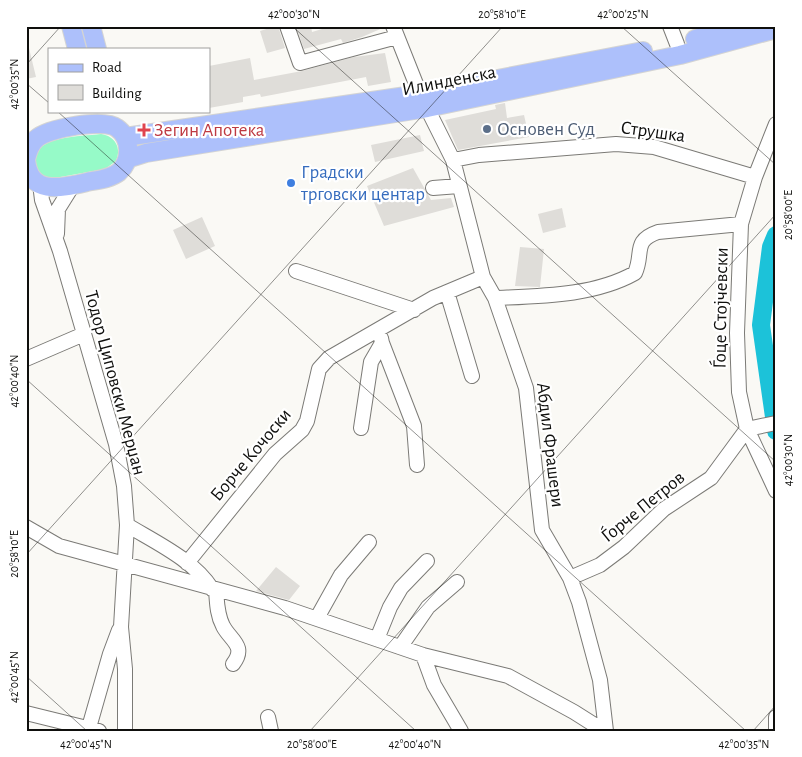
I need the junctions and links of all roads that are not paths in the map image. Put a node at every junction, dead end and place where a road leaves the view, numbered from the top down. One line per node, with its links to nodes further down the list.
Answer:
1 (71, 26): 9 (main road)
2 (91, 26): 10 (main road)
3 (287, 26): 7 (street)
4 (670, 26): 8 (street)
5 (738, 26): 8 (main road, Илинденска)
6 (776, 29): 11 (main road, Илинденска)
7 (395, 32): 11 (street, Абдил Фрашери)
8 (676, 44): 11 (main road, Илинденска)
9 (77, 48)
10 (97, 48)
11 (423, 101): 14 (main road, Илинденска); 17 (main road, Илинденска); 18 (street, Абдил Фрашери)
12 (83, 112): 15 (main road)
13 (776, 124): 19 (street, Ѓоце Стојчевски)
14 (118, 125): 15 (main road, Илинденска); 17 (main road)
15 (74, 127): 16 (main road, Илинденска)
16 (27, 153): 20 (main road, Илинденска)
17 (127, 159): 21 (main road)
18 (452, 160): 19 (street, Струшка); 22 (street, Абдил Фрашери)
19 (755, 176): 24 (street, Ѓоце Стојчевски)
20 (33, 181): 21 (main road); 25 (street, Тодор Циповски Мерџан)
21 (73, 185): 25 (street)
22 (459, 186): 23 (street); 27 (street, Абдил Фрашери)
23 (433, 188)
24 (741, 224): 29 (street); 37 (street, Ѓоце Стојчевски)
25 (57, 245): 31 (street, Тодор Циповски Мерџан)
26 (296, 271): 30 (street)
27 (483, 277): 28 (street, Борче Кочоски); 29 (street, Абдил Фрашери)
28 (447, 292): 30 (street, Борче Кочоски); 34 (street)
29 (495, 298): 46 (street, Абдил Фрашери)
30 (414, 310): 32 (street, Борче Кочоски)
31 (84, 334): 33 (street); 40 (street, Тодор Циповски Мерџан)
32 (380, 336): 36 (street); 38 (street); 44 (street, Борче Кочоски)
33 (26, 359)
34 (472, 376)
35 (776, 423): 37 (street)
36 (361, 428)
37 (751, 428): 39 (street, Ѓоце Стојчевски); 46 (street, Ѓорче Петров)
38 (417, 465)
39 (776, 491)
40 (127, 524): 44 (street); 45 (street, Тодор Циповски Мерџан)
41 (26, 527): 45 (street)
42 (369, 542): 49 (street)
43 (427, 561): 51 (street)
44 (187, 563): 48 (street)
45 (125, 564): 48 (street); 50 (street, Тодор Циповски Мерџан)
46 (570, 578): 60 (street, Абдил Фрашери)
47 (457, 582): 52 (street)
48 (214, 589): 49 (street); 54 (street)
49 (317, 618): 51 (street)
50 (121, 627): 57 (street, Тодор Циповски Мерџан); 58 (street, Тодор Циповски Мерџан)
51 (377, 638): 52 (street)
52 (401, 646): 53 (street)
53 (423, 655): 59 (street); 60 (street)
54 (233, 664)
55 (26, 713): 57 (street)
56 (776, 717): 61 (street)
57 (92, 730)
58 (124, 731)
59 (461, 731)
60 (605, 731)
61 (776, 731)

